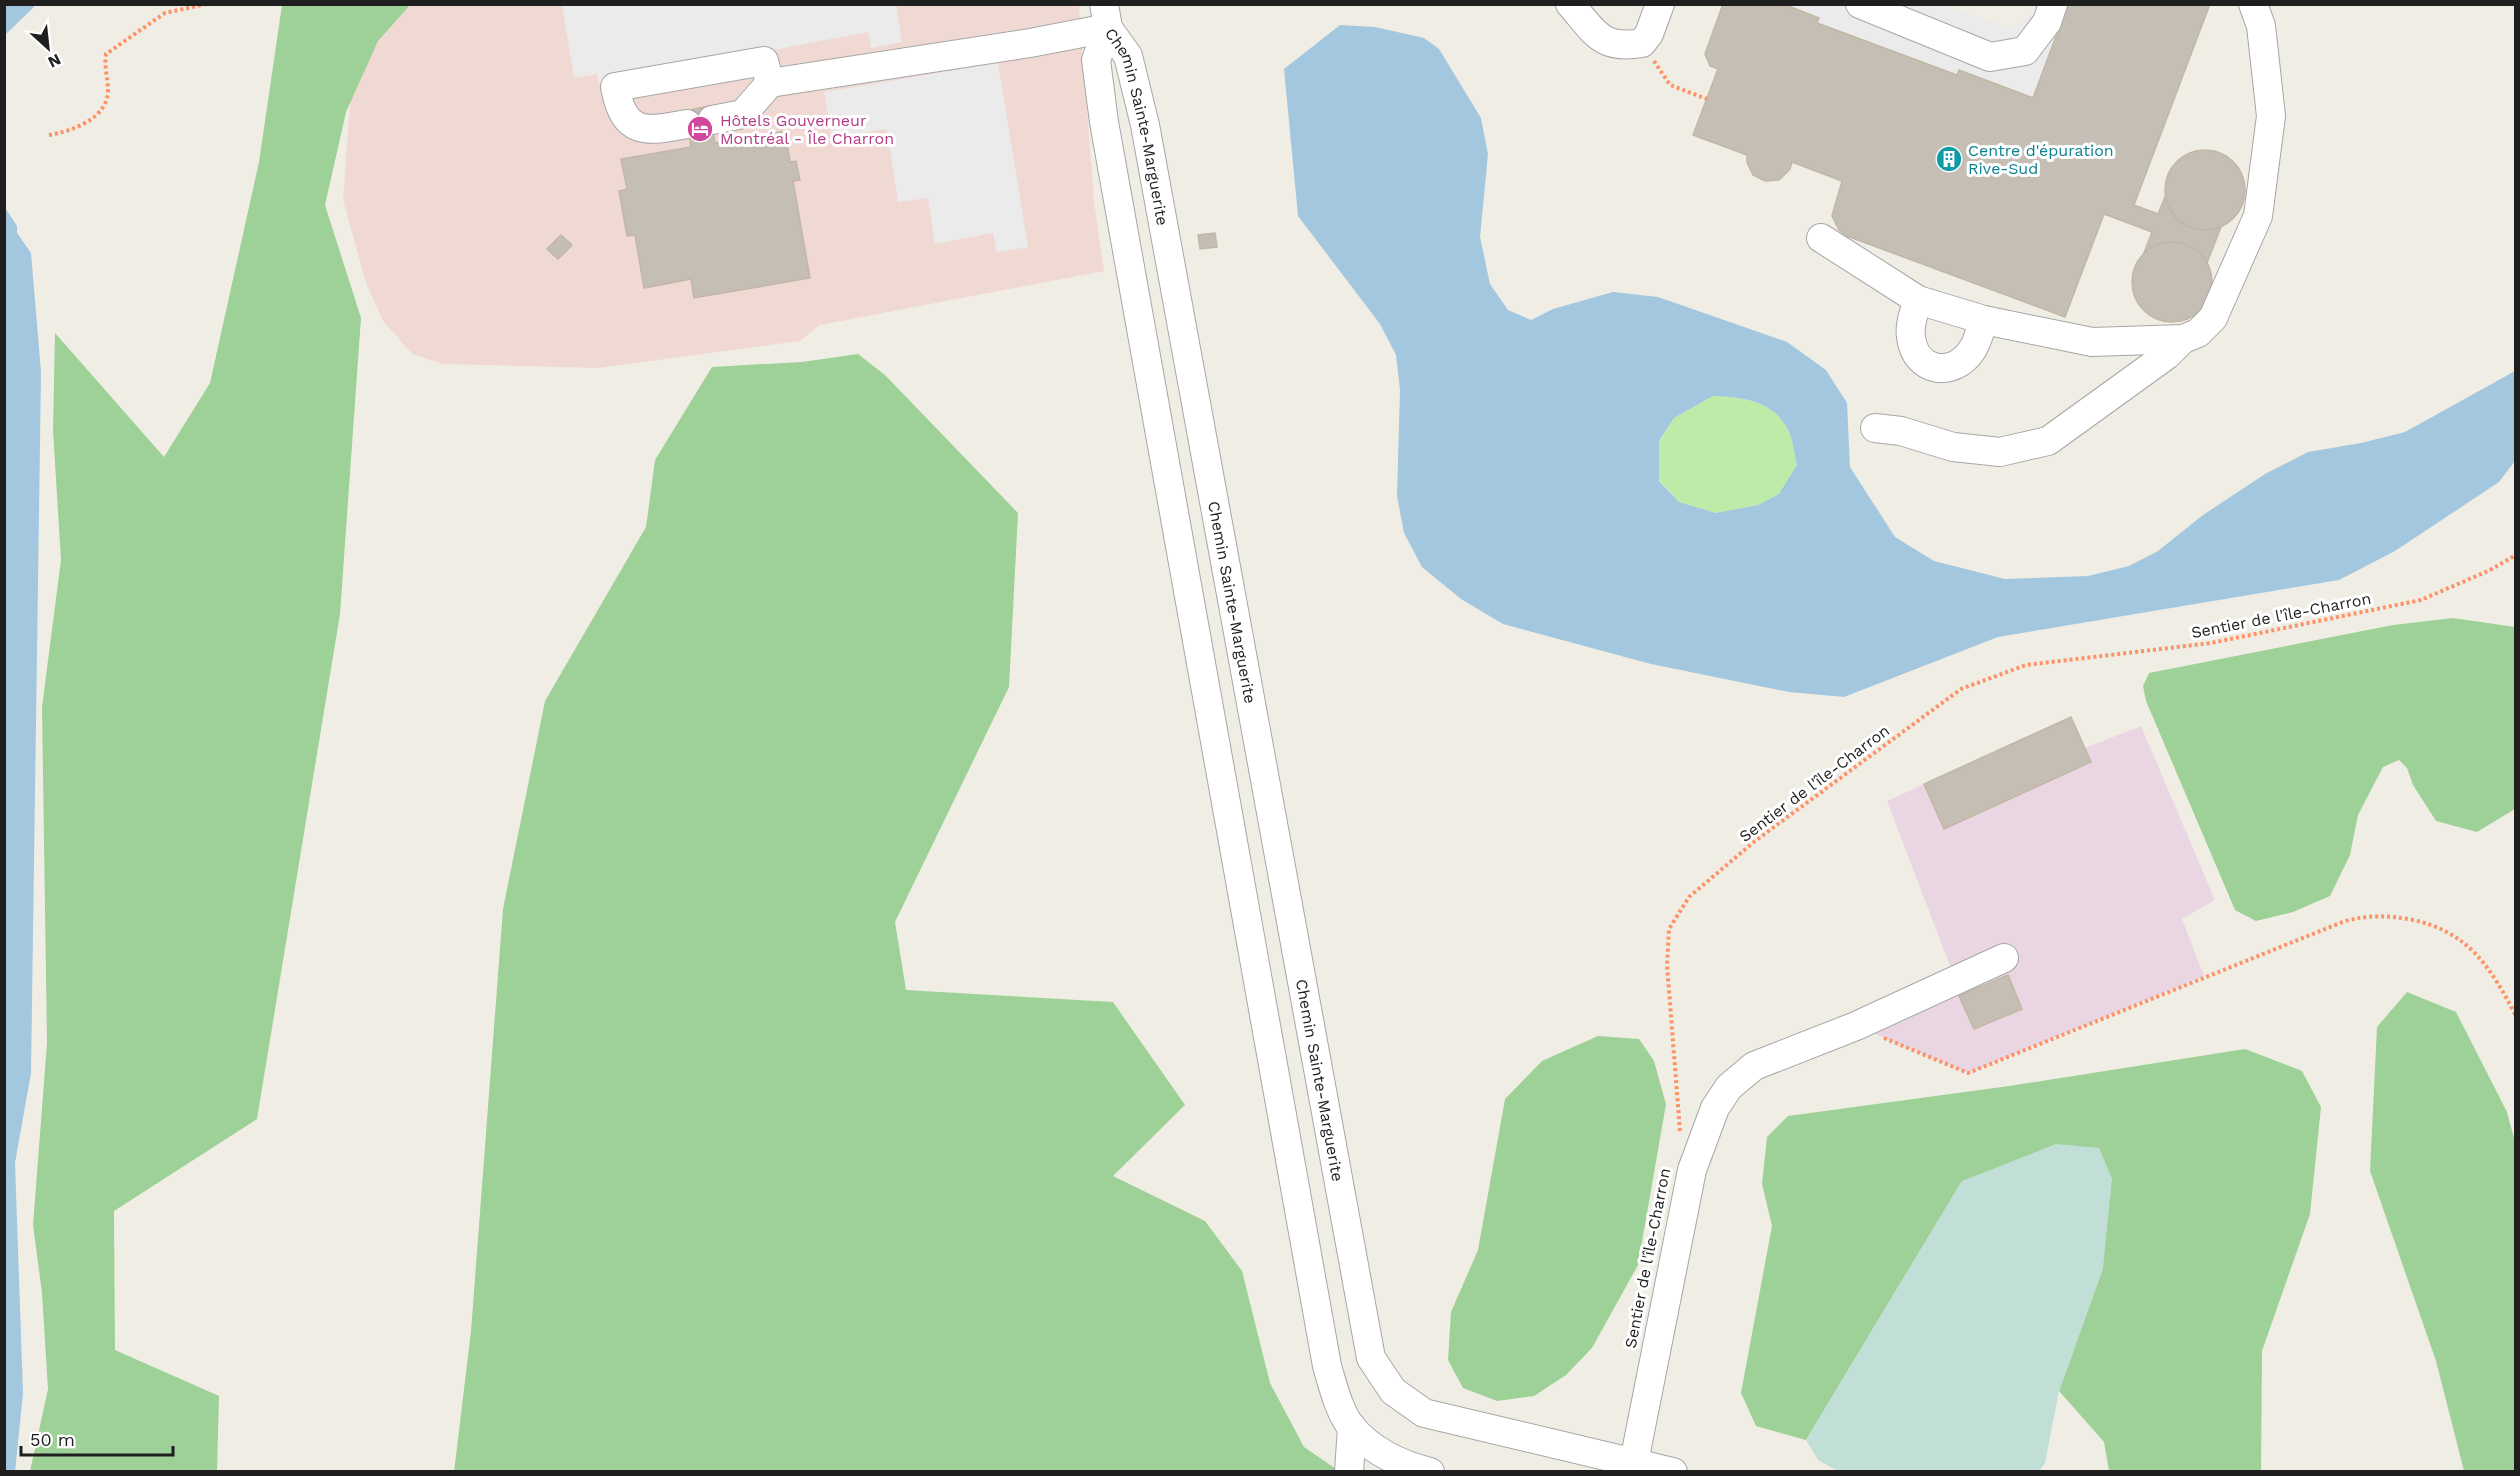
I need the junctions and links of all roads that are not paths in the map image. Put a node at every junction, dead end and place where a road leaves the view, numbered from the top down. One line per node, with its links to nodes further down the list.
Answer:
1 (1570, 4): 2 (lane)
2 (1660, 4)
3 (1860, 4): 4 (lane)
4 (2053, 4)
5 (2253, 4): 11 (lane)
6 (1106, 16): 7 (lane); 14 (lane, Chemin Sainte-Marguerite); 15 (lane, Chemin Sainte-Marguerite)
7 (770, 83): 7 (lane)
8 (1821, 238): 9 (lane)
9 (1918, 300): 10 (lane); 10 (lane)
10 (1984, 320): 11 (lane)
11 (2183, 339): 12 (lane)
12 (1875, 428)
13 (2004, 958): 15 (lane)
14 (1352, 1427): 16 (lane); 17 (lane, Chemin Sainte-Marguerite)
15 (1633, 1468): 18 (lane, Chemin Sainte-Marguerite)
16 (1349, 1472)
17 (1430, 1472)
18 (1673, 1472)

